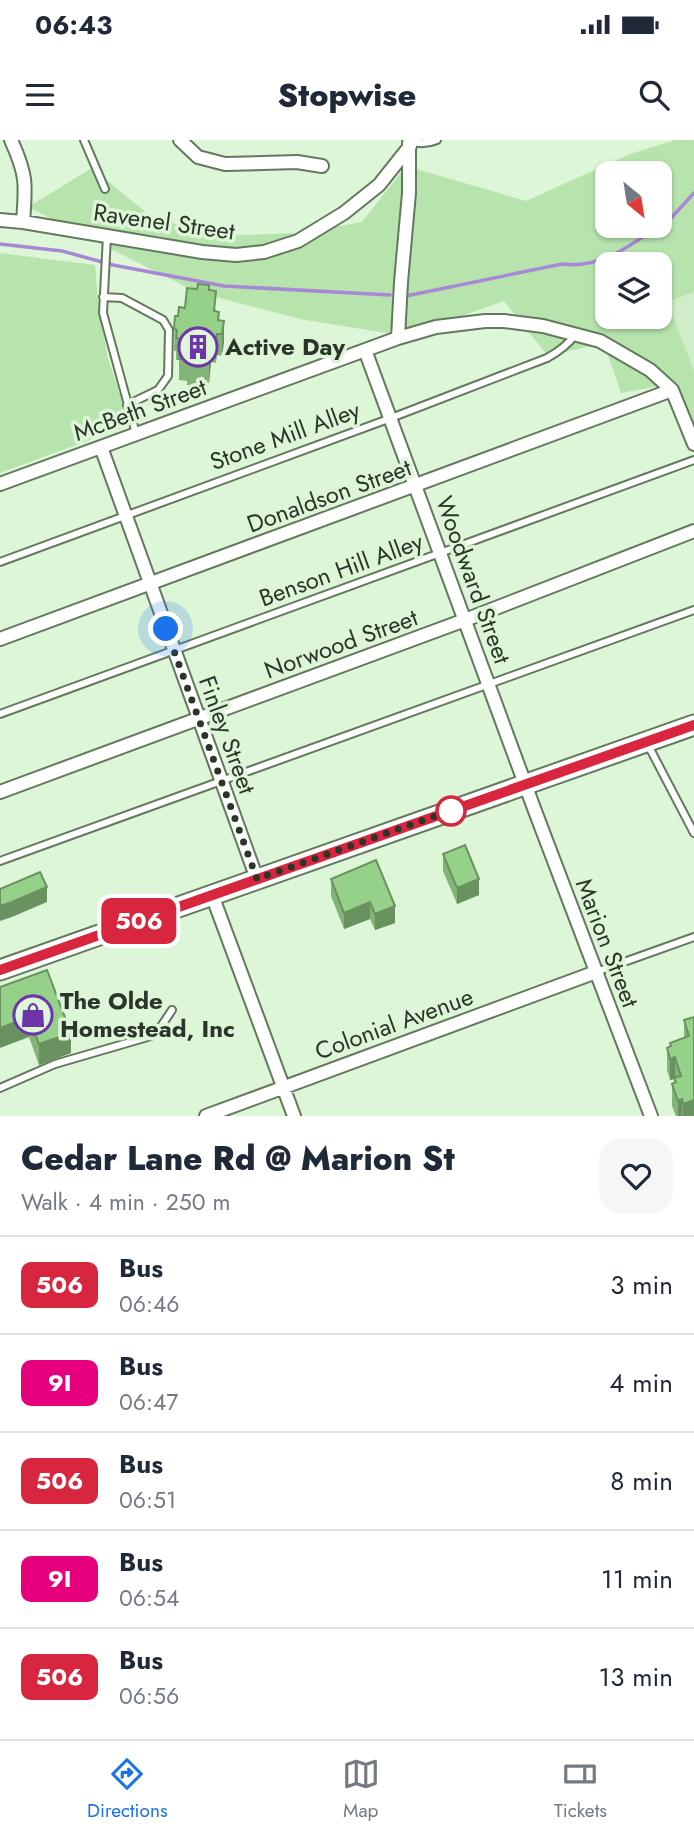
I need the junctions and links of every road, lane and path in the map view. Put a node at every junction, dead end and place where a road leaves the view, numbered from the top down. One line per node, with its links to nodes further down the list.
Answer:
1 (11, 140): 9 (street)
2 (84, 140): 7 (lane)
3 (180, 140): 6 (street)
4 (437, 140): 5 (lane)
5 (409, 143): 10 (street, Ravenel Street); 13 (street)
6 (322, 166)
7 (105, 189)
8 (0, 220): 9 (street, Ravenel Street)
9 (23, 222): 10 (street, Ravenel Street)
10 (107, 236): 11 (lane)
11 (103, 297): 16 (lane); 16 (lane)
12 (576, 334): 13 (street, McBeth Street); 15 (street, McBeth Street); 17 (lane, Stone Mill Alley)
13 (398, 338): 14 (street, McBeth Street)
14 (365, 350): 17 (street, Woodward Street); 18 (street, McBeth Street)
15 (672, 390): 19 (street, McBeth Street); 23 (street, Donaldson Street)
16 (127, 405): 18 (lane)
17 (391, 418): 23 (street, Woodward Street); 24 (lane, Stone Mill Alley)
18 (136, 434): 20 (street, McBeth Street)
19 (694, 444)
20 (101, 447): 22 (street, McBeth Street); 24 (street, Finley Street)
21 (694, 460): 26 (lane, Benson Hill Alley)
22 (0, 484)
23 (416, 486): 26 (street, Woodward Street); 28 (street, Donaldson Street)
24 (125, 515): 27 (lane, Stone Mill Alley); 28 (street, Finley Street)
25 (694, 531): 30 (street, Norwood Street)
26 (441, 554): 30 (street, Woodward Street); 32 (lane, Benson Hill Alley)
27 (0, 562)
28 (150, 584): 31 (street, Donaldson Street); 32 (street, Finley Street)
29 (694, 610): 33 (lane)
30 (466, 620): 33 (street, Woodward Street); 36 (street, Norwood Street)
31 (0, 639)
32 (174, 651): 35 (lane, Benson Hill Alley); 36 (street, Finley Street)
33 (489, 684): 41 (lane); 42 (street, Woodward Street)
34 (694, 712): 40 (main road)
35 (0, 714)
36 (199, 719): 41 (street, Finley Street); 43 (street, Norwood Street)
37 (694, 725): 38 (main road)
38 (671, 732): 39 (main road); 40 (main road)
39 (694, 737)
40 (646, 741): 42 (main road); 44 (lane)
41 (222, 781): 45 (lane); 46 (street, Finley Street)
42 (526, 784): 46 (main road); 50 (street, Marion Street)
43 (0, 792)
44 (694, 833)
45 (0, 861)
46 (257, 879): 47 (main road)
47 (212, 895): 49 (main road); 53 (street)
48 (694, 937): 50 (lane)
49 (0, 970)
50 (596, 972): 53 (street, Colonial Avenue); 56 (street, Marion Street)
51 (172, 1010): 52 (lane)
52 (0, 1088)
53 (284, 1088): 54 (street, Colonial Avenue); 55 (street)
54 (206, 1116)
55 (294, 1116)
56 (651, 1116)

